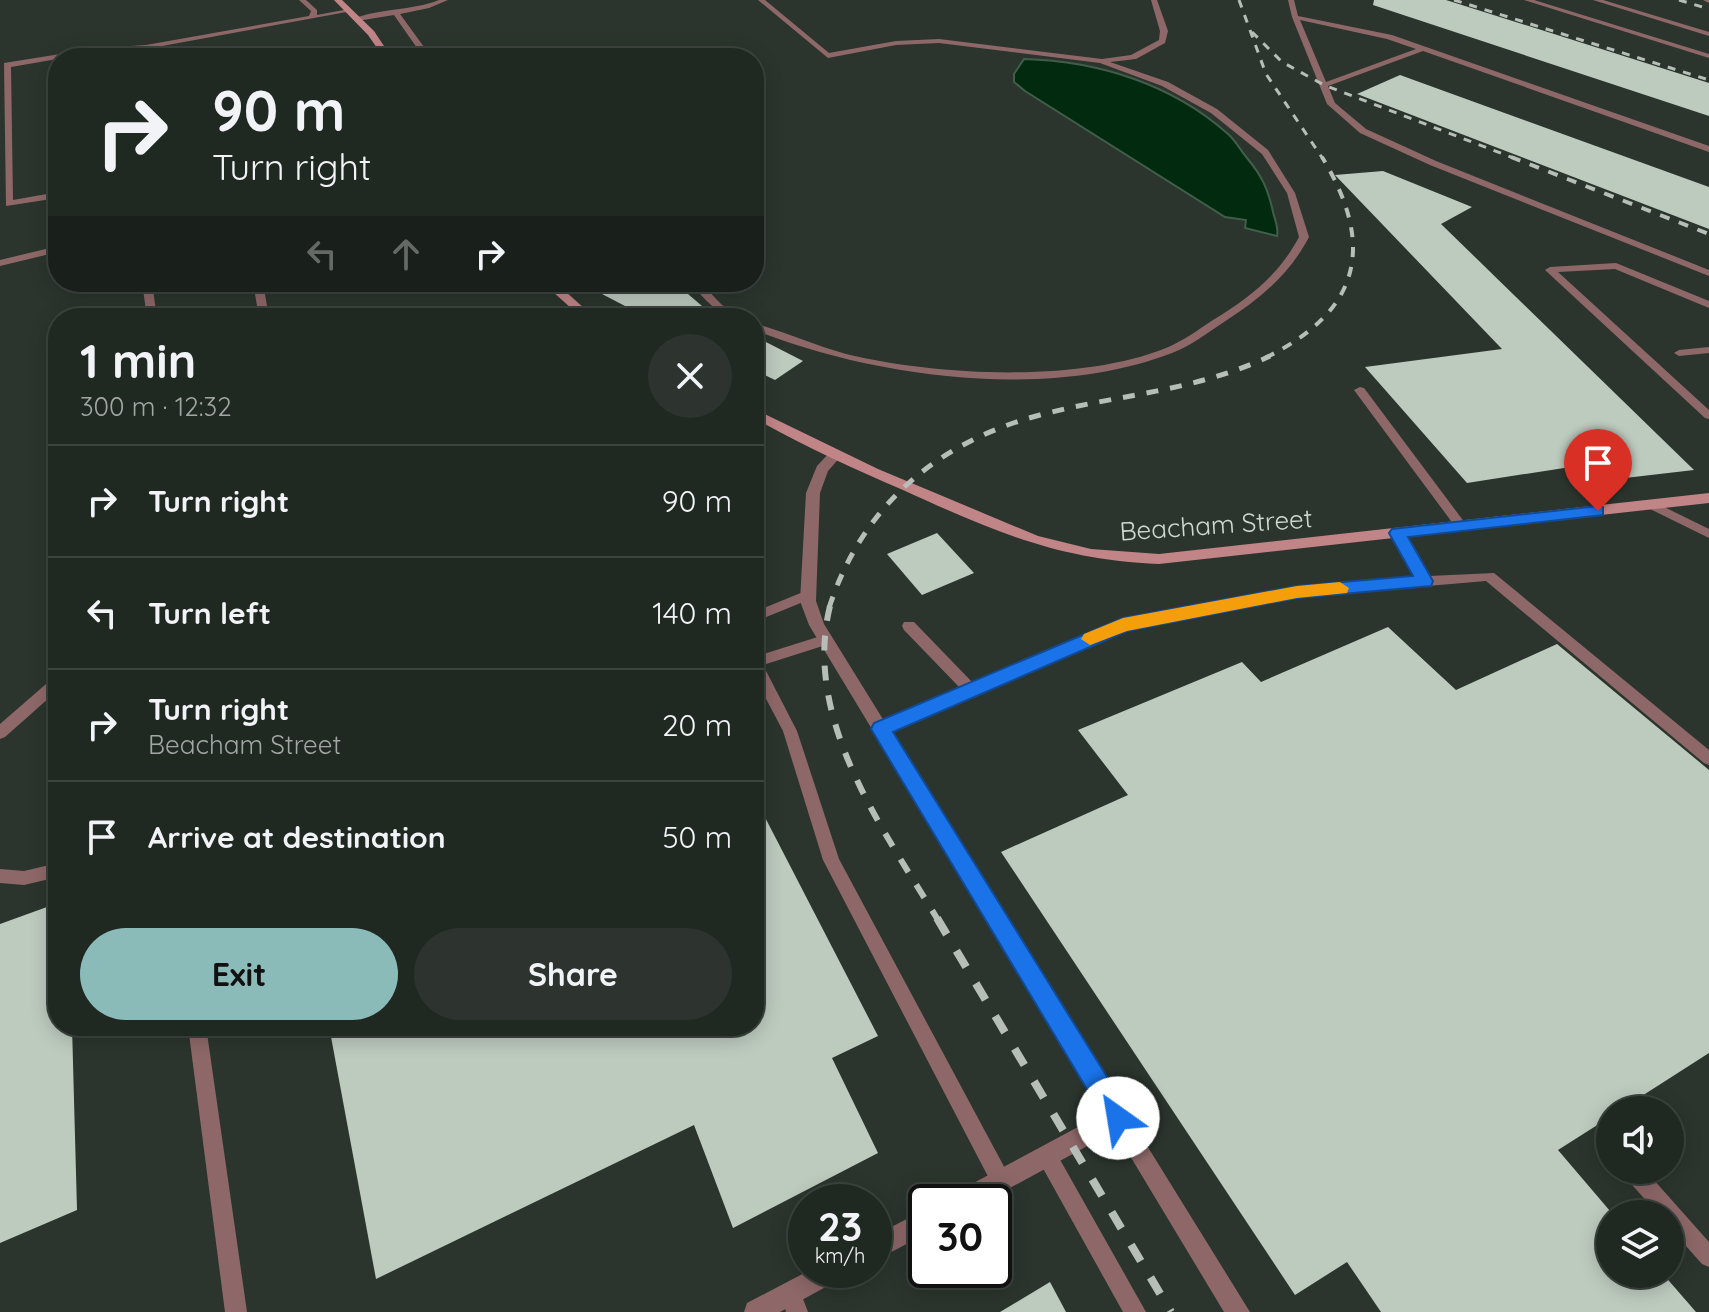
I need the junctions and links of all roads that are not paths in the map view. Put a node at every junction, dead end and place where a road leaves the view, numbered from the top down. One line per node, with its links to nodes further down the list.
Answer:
1 (302, 0): 12 (lane)
2 (338, 0): 9 (main road)
3 (445, 0): 10 (lane)
4 (761, 0): 21 (lane)
5 (1154, 0): 21 (lane)
6 (1291, 0): 11 (lane)
7 (1527, 0): 19 (lane)
8 (1596, 0): 14 (lane)
9 (349, 11): 12 (lane); 13 (main road)
10 (395, 11): 13 (lane); 17 (lane)
11 (1295, 17): 18 (lane); 22 (lane)
12 (312, 18): 15 (lane)
13 (357, 19): 16 (main road)
14 (1709, 34)
15 (130, 48)
16 (380, 48)
17 (421, 48)
18 (1423, 49): 22 (lane); 23 (lane)
19 (1709, 56)
20 (48, 58): 25 (lane)
21 (1101, 61): 34 (lane)
22 (1324, 85): 28 (lane)
23 (1709, 149)
24 (48, 197): 25 (lane)
25 (5, 205)
26 (48, 251): 27 (lane)
27 (0, 263)
28 (1709, 273)
29 (559, 292): 32 (main road)
30 (704, 292): 33 (lane)
31 (1709, 305): 38 (lane)
32 (578, 308)
33 (720, 308)
34 (764, 330)
35 (1709, 350): 36 (lane)
36 (1679, 353)
37 (1360, 390): 43 (lane)
38 (1709, 416)
39 (764, 418): 40 (main road, Beacham Street)
40 (835, 455): 44 (main road, Beacham Street); 47 (street)
41 (1709, 498): 42 (main road, Beacham Street)
42 (1652, 505): 43 (main road, Beacham Street); 45 (lane)
43 (1461, 526): 44 (main road, Beacham Street)
44 (1398, 533): 46 (lane)
45 (1709, 534)
46 (1425, 581): 53 (lane); 57 (lane)
47 (808, 595): 48 (lane); 50 (street)
48 (764, 613)
49 (909, 626): 53 (lane)
50 (824, 640): 51 (lane); 55 (street)
51 (764, 659)
52 (764, 681): 63 (lane)
53 (971, 690): 55 (lane)
54 (48, 691): 56 (lane)
55 (881, 729): 61 (street)
56 (0, 733)
57 (1709, 759)
58 (48, 872): 59 (lane)
59 (0, 876)
60 (198, 1036): 69 (lane)
61 (1118, 1118): 62 (street); 72 (street)
62 (1047, 1156): 63 (street); 71 (lane)
63 (1001, 1181): 64 (street)
64 (995, 1184)
65 (1644, 1184): 66 (lane)
66 (1709, 1257)
67 (812, 1288): 68 (street)
68 (794, 1303): 70 (street)
69 (236, 1312)
70 (756, 1312)
71 (1135, 1312)
72 (1238, 1312)

